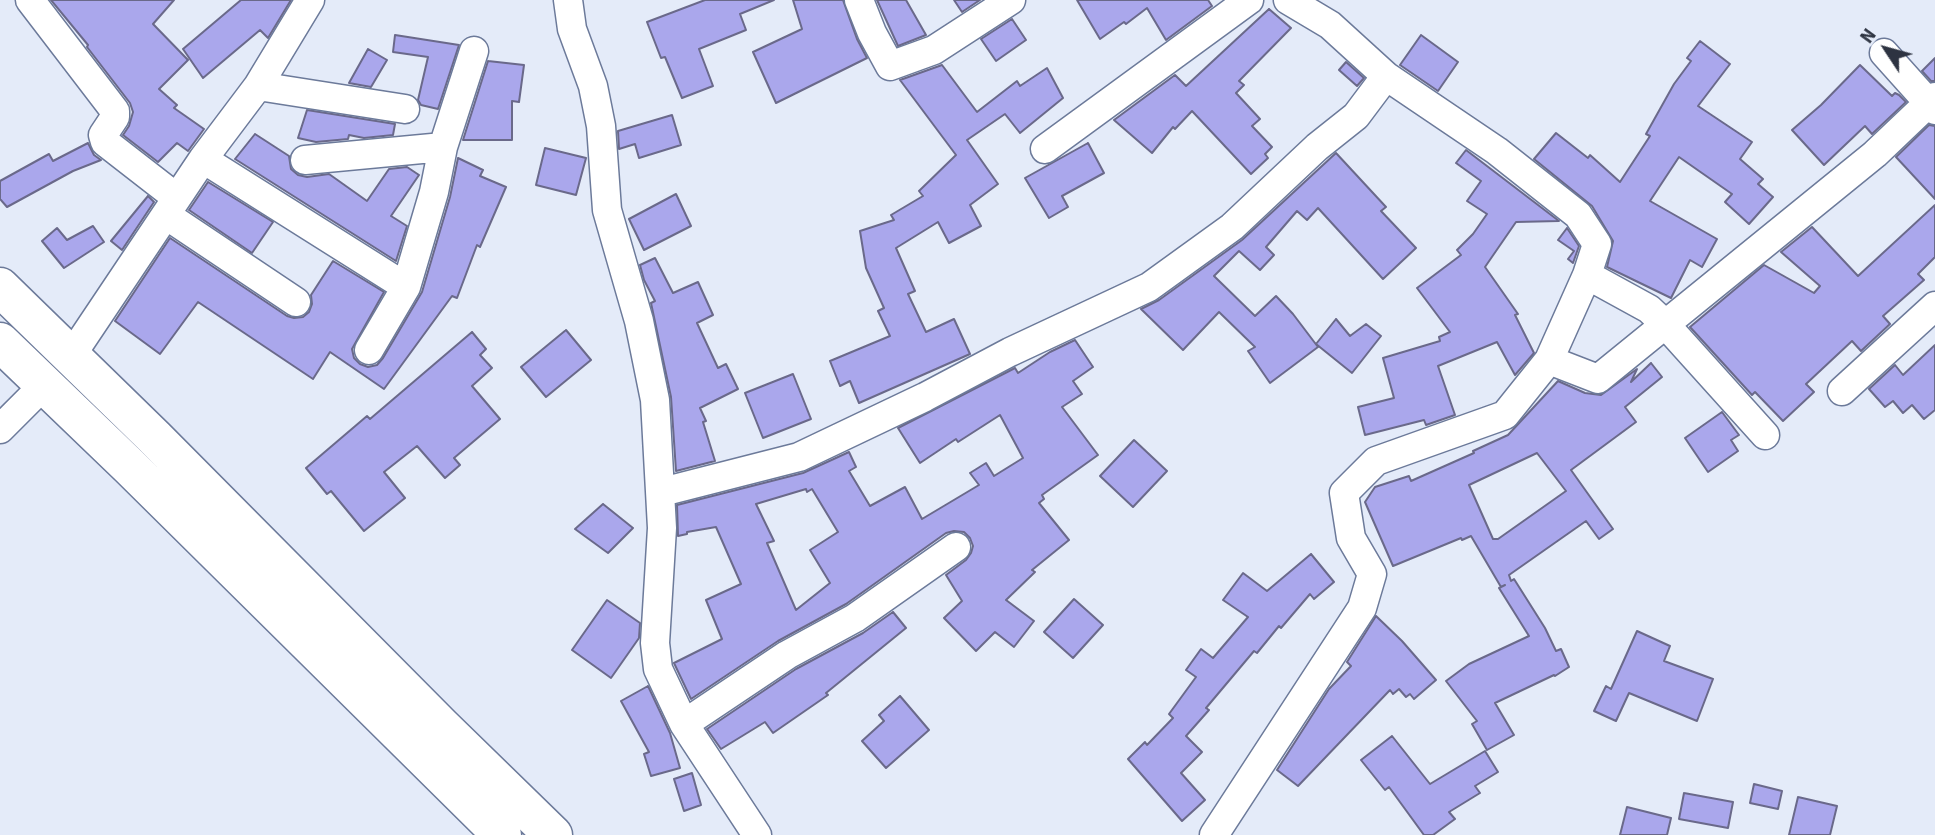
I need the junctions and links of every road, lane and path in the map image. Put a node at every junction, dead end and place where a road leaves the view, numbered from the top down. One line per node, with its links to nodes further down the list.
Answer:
1 (30, 0): 18 (street)
2 (310, 0): 11 (street)
3 (568, 0): 35 (street)
4 (859, 0): 5 (street)
5 (1011, 0)
6 (1249, 0): 15 (street)
7 (1288, 0): 10 (street)
8 (474, 51): 14 (street)
9 (1884, 53): 12 (street)
10 (1386, 76): 19 (street); 35 (street)
11 (258, 86): 13 (street); 16 (street)
12 (1933, 104): 24 (street)
13 (405, 109)
14 (443, 147): 17 (street); 21 (street)
15 (1045, 149)
16 (203, 159): 18 (street); 21 (street)
17 (305, 160)
18 (171, 207): 22 (street); 27 (street)
19 (1587, 275): 24 (street); 28 (street)
20 (0, 287): 27 (main road)
21 (406, 287): 26 (street)
22 (296, 302)
23 (1935, 306): 30 (street)
24 (1665, 324): 28 (street); 32 (street)
25 (0, 342): 29 (main road)
26 (369, 350)
27 (71, 356): 33 (main road)
28 (1549, 360): 41 (street)
29 (44, 385): 31 (street); 34 (main road)
30 (1842, 391)
31 (0, 429)
32 (1765, 435)
33 (155, 438): 34 (main road); 39 (main road)
34 (128, 466): 38 (main road)
35 (662, 492): 37 (street)
36 (956, 547): 37 (street)
37 (684, 724): 40 (street)
38 (502, 835)
39 (554, 835)
40 (757, 835)
41 (1214, 835)

